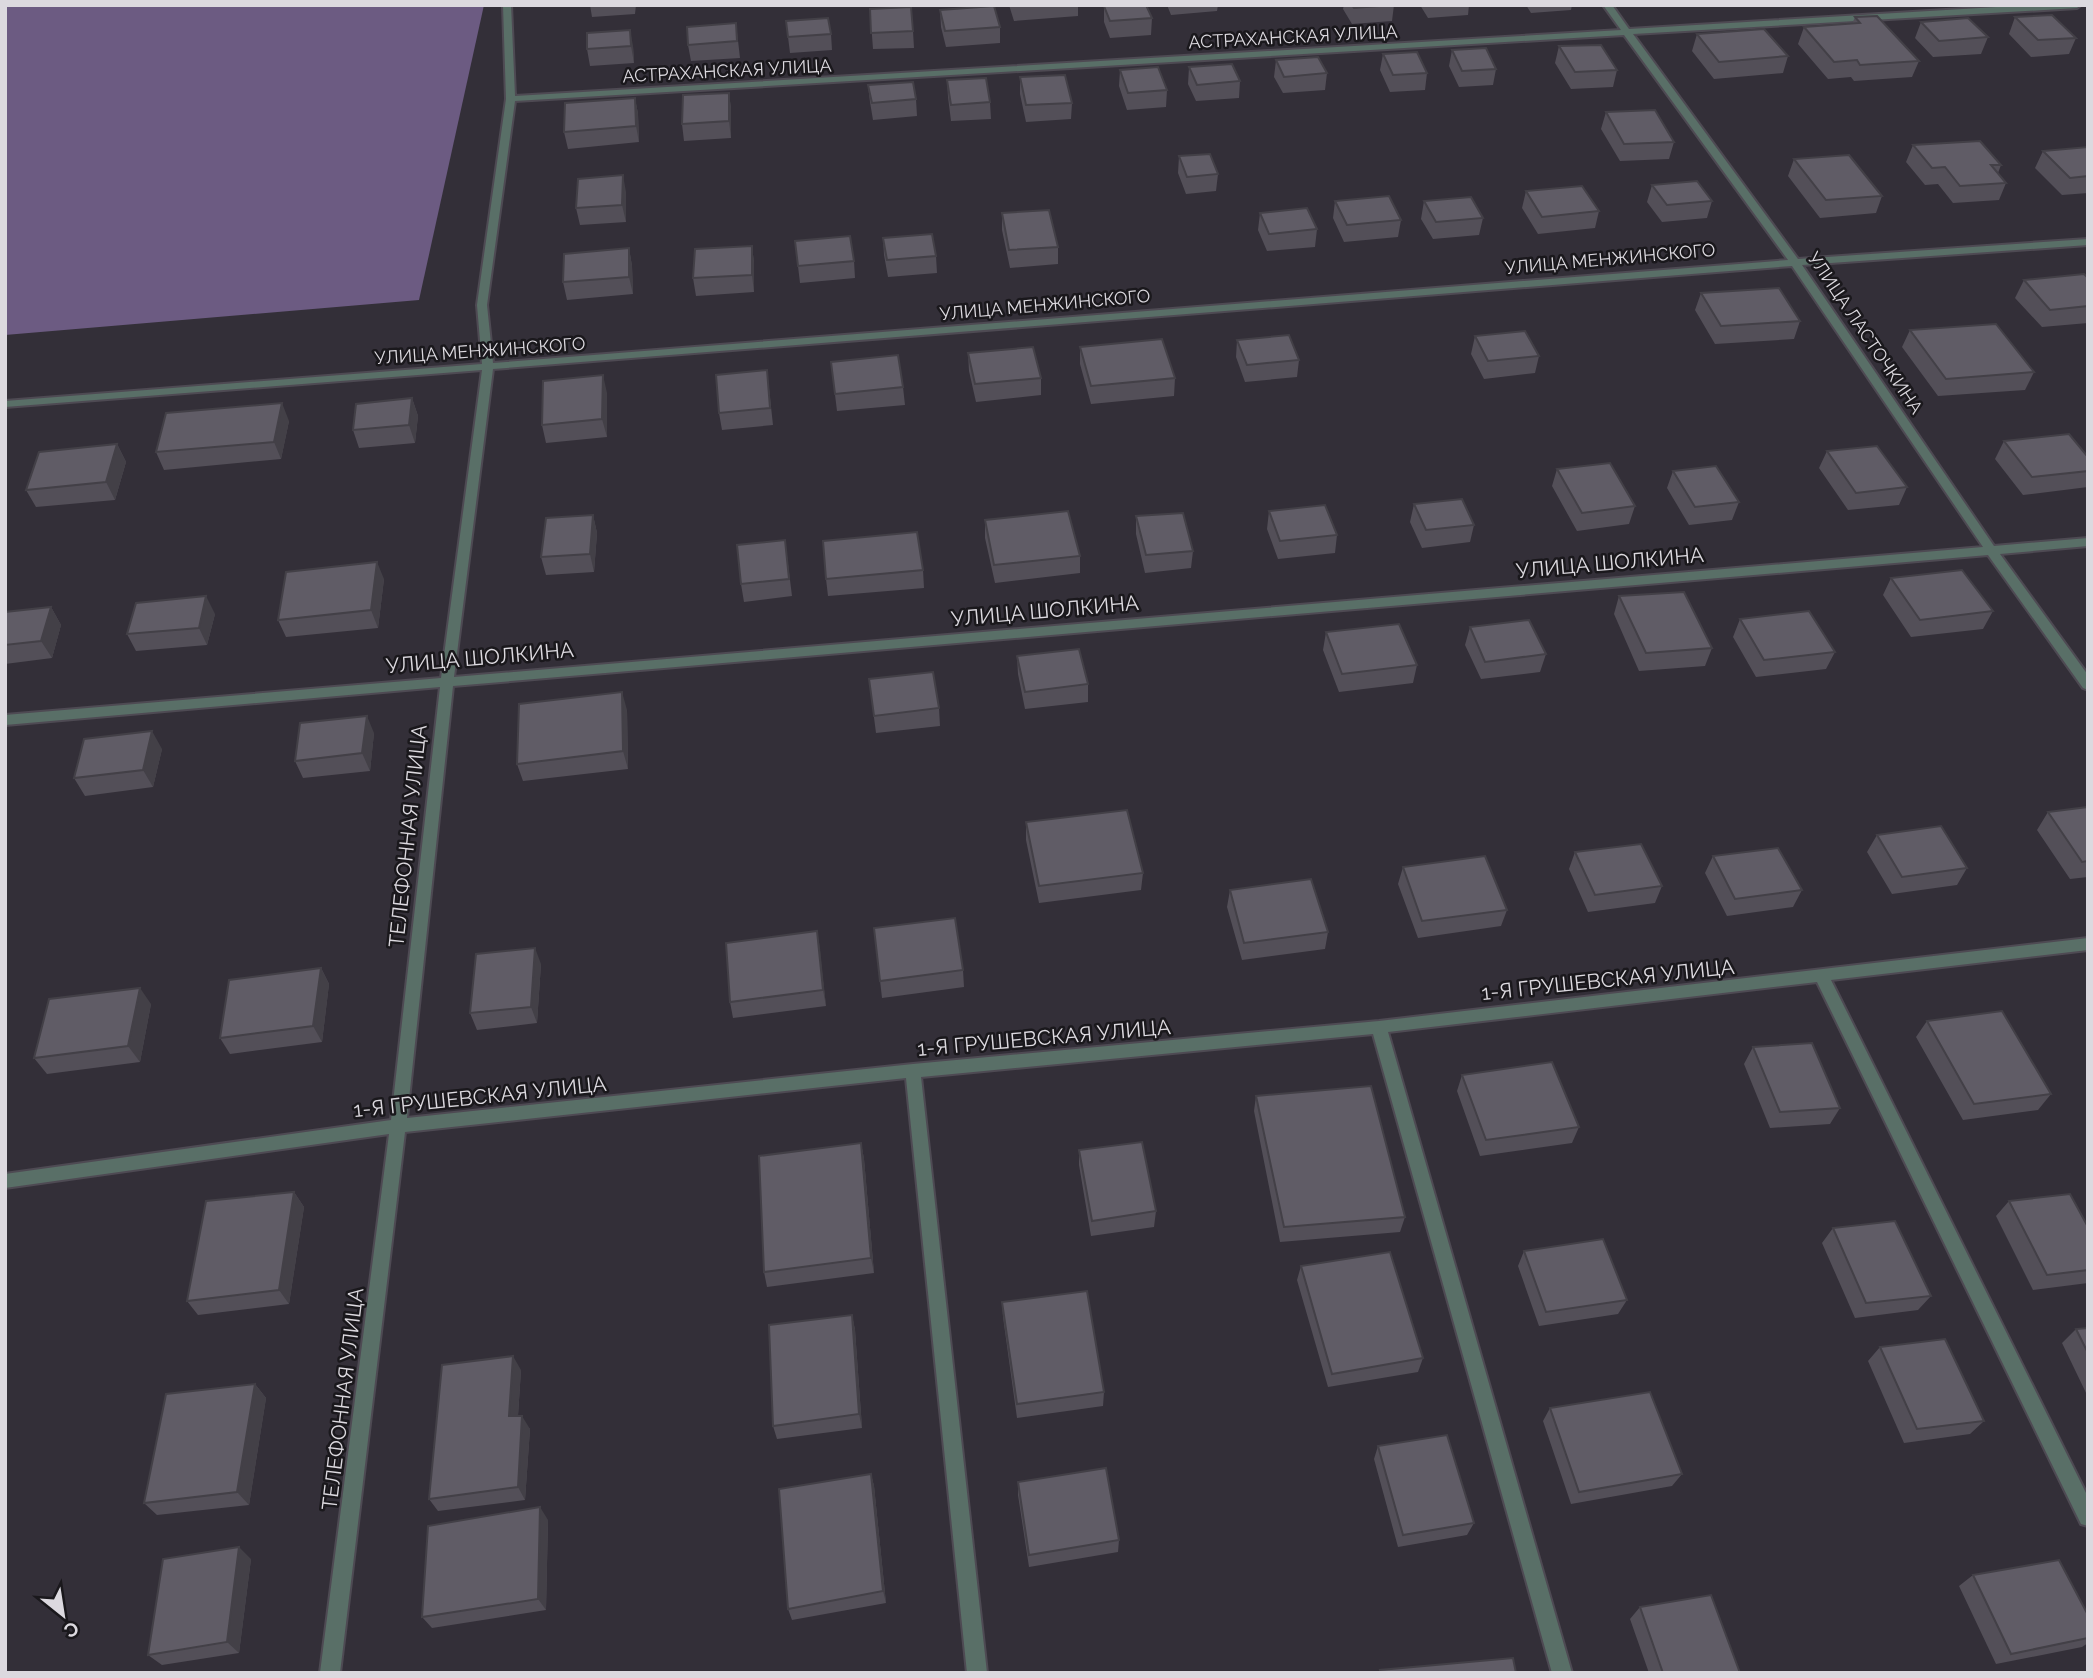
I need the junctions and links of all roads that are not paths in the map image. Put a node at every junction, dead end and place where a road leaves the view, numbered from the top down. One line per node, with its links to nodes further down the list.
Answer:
1 (507, 5): 5 (street, ТЕЛЕФОННАЯ УЛИЦА)
2 (1607, 5): 4 (street, УЛИЦА ЛАСТОЧКИНА)
3 (2077, 5): 4 (street, АСТРАХАНСКАЯ УЛИЦА)
4 (1626, 33): 5 (street, АСТРАХАНСКАЯ УЛИЦА); 7 (street, УЛИЦА ЛАСТОЧКИНА)
5 (511, 99): 8 (street, ТЕЛЕФОННАЯ УЛИЦА)
6 (2088, 242): 7 (street, УЛИЦА МЕНЖИНСКОГО)
7 (1794, 261): 8 (street, УЛИЦА МЕНЖИНСКОГО); 11 (street, УЛИЦА ЛАСТОЧКИНА)
8 (488, 368): 9 (street, УЛИЦА МЕНЖИНСКОГО); 12 (street, ТЕЛЕФОННАЯ УЛИЦА)
9 (5, 404)
10 (2088, 542): 11 (street, УЛИЦА ШОЛКИНА)
11 (1991, 550): 12 (street, УЛИЦА ШОЛКИНА); 13 (street, УЛИЦА ЛАСТОЧКИНА)
12 (447, 680): 14 (street, УЛИЦА ШОЛКИНА); 19 (street, ТЕЛЕФОННАЯ УЛИЦА)
13 (2088, 685)
14 (5, 720)
15 (2088, 944): 16 (street, 1-Я ГРУШЕВСКАЯ УЛИЦА)
16 (1822, 977): 17 (street, 1-Я ГРУШЕВСКАЯ УЛИЦА); 21 (street)
17 (1379, 1027): 18 (street, 1-Я ГРУШЕВСКАЯ УЛИЦА); 24 (street)
18 (913, 1071): 19 (street, 1-Я ГРУШЕВСКАЯ УЛИЦА); 23 (street)
19 (398, 1126): 20 (street, 1-Я ГРУШЕВСКАЯ УЛИЦА); 22 (street, ТЕЛЕФОННАЯ УЛИЦА)
20 (5, 1181)
21 (2088, 1517)
22 (330, 1673)
23 (976, 1673)
24 (1562, 1673)

